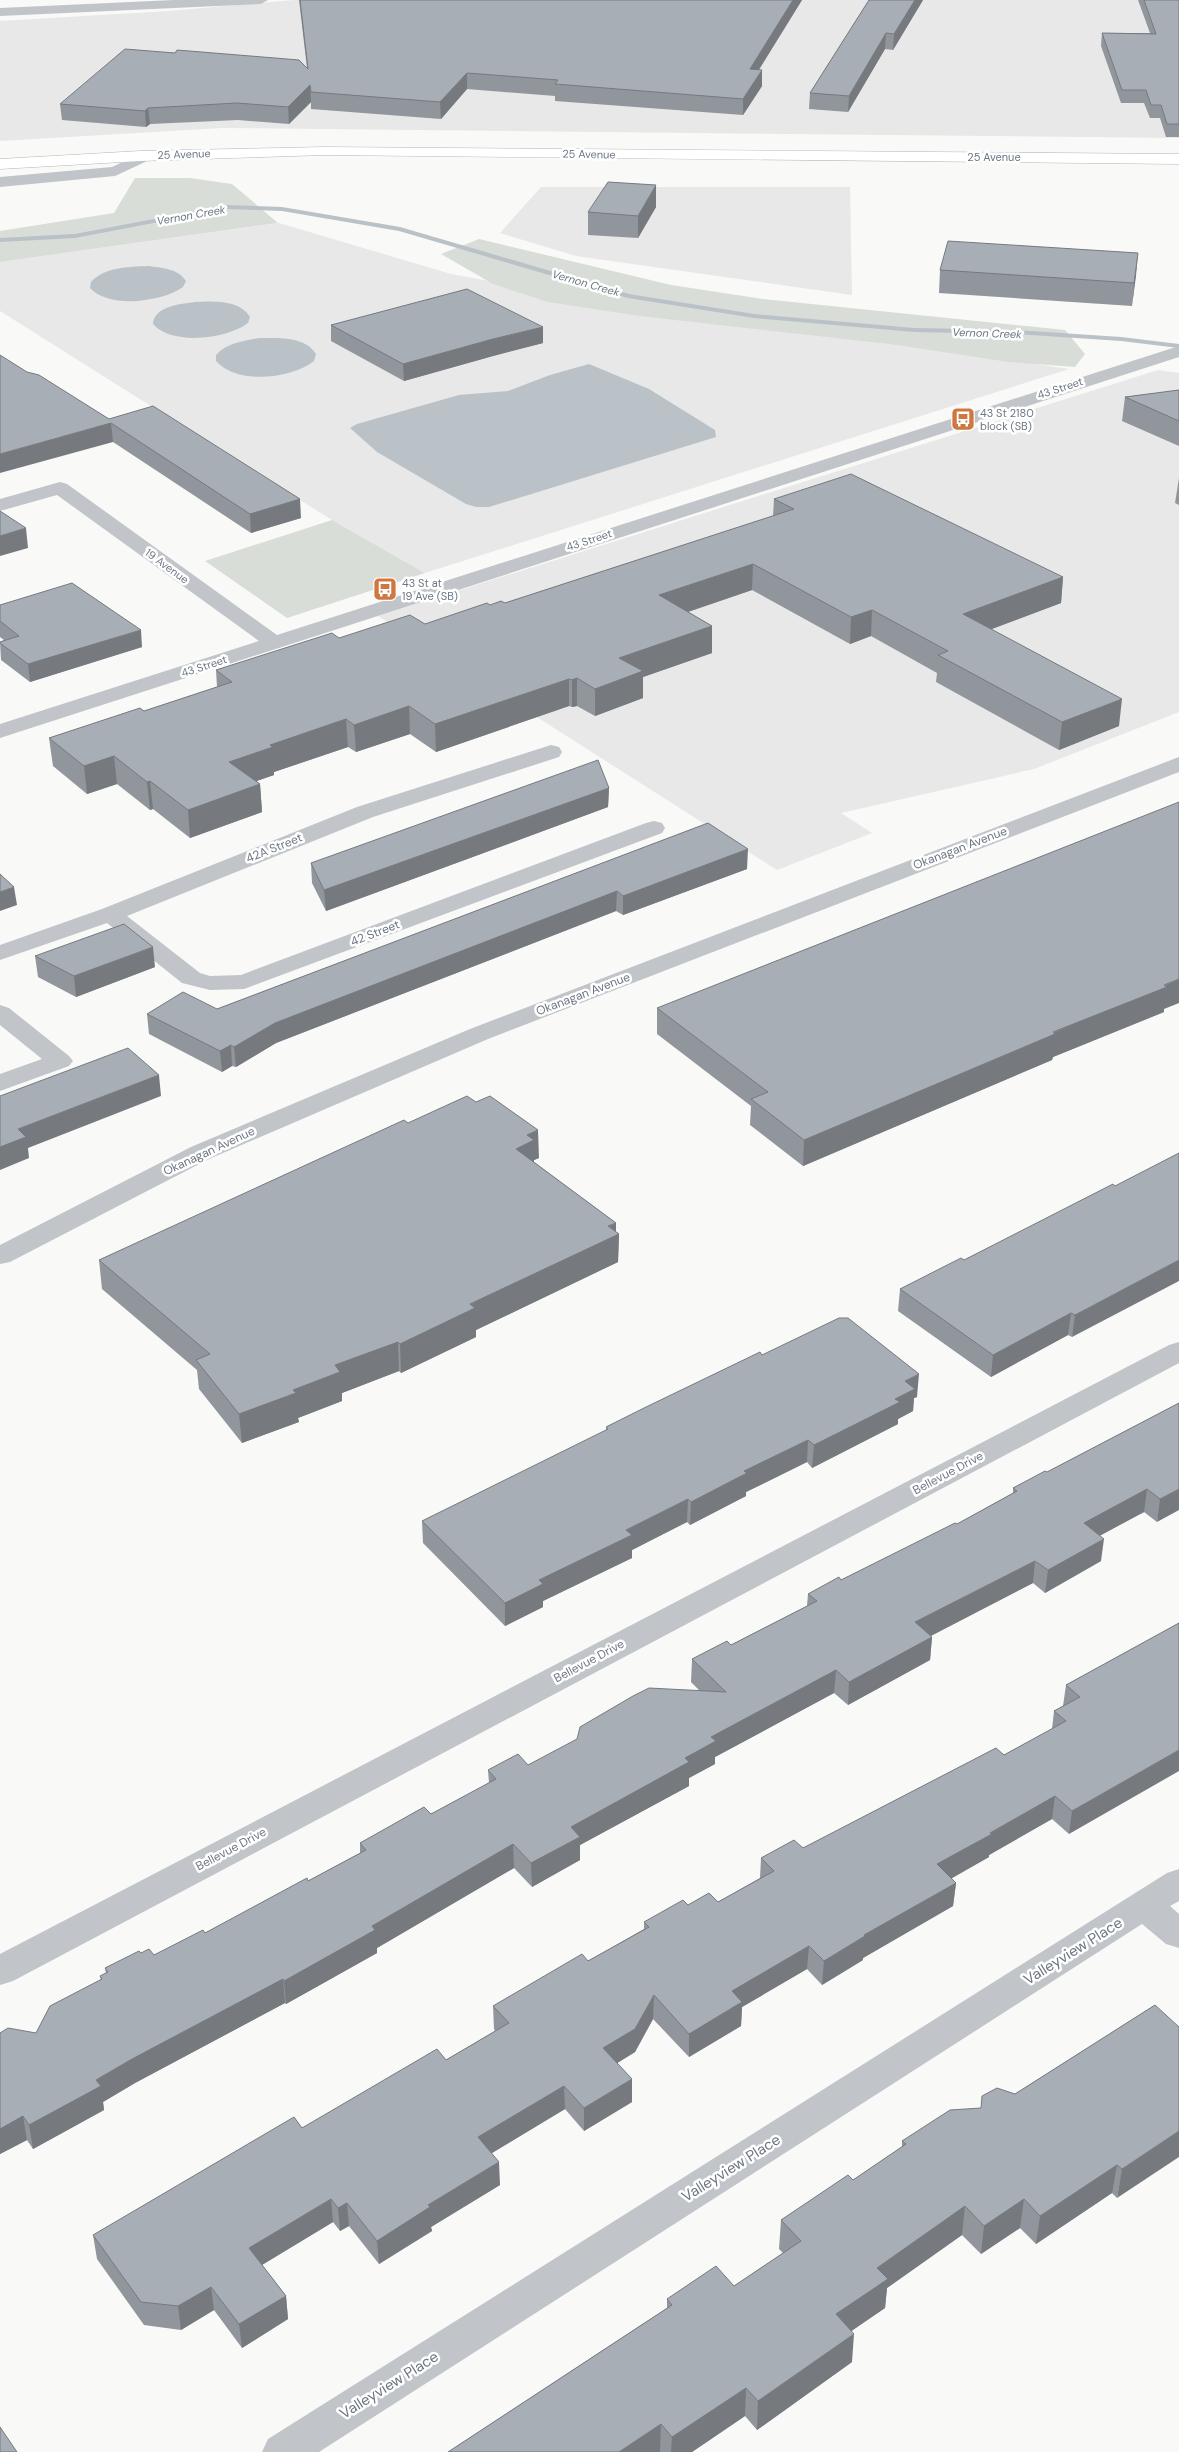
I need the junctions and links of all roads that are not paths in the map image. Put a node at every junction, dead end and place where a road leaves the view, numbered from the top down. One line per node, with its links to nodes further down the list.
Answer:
1 (261, 0): 2 (street)
2 (0, 12)
3 (140, 159): 6 (street, 25 Avenue)
4 (1179, 159): 5 (main road, 25 Avenue)
5 (0, 164)
6 (0, 182)
7 (1173, 352): 9 (street, 43 Street)
8 (0, 505): 9 (street, 19 Avenue)
9 (275, 643): 10 (street, 43 Street)
10 (0, 731)
11 (551, 752): 14 (street, 42A Street)
12 (1179, 764): 18 (street, Okanagan Avenue)
13 (654, 828): 14 (street, 42 Street)
14 (110, 914): 15 (street, 42A Street)
15 (0, 952)
16 (0, 1013): 17 (street)
17 (0, 1083)
18 (0, 1256)
19 (1179, 1351): 23 (street, Bellevue Drive)
20 (1179, 1884): 21 (street, Valleyview Place)
21 (1145, 1906): 22 (street); 24 (street, Valleyview Place)
22 (1179, 1934)
23 (0, 1971)
24 (283, 2452)

